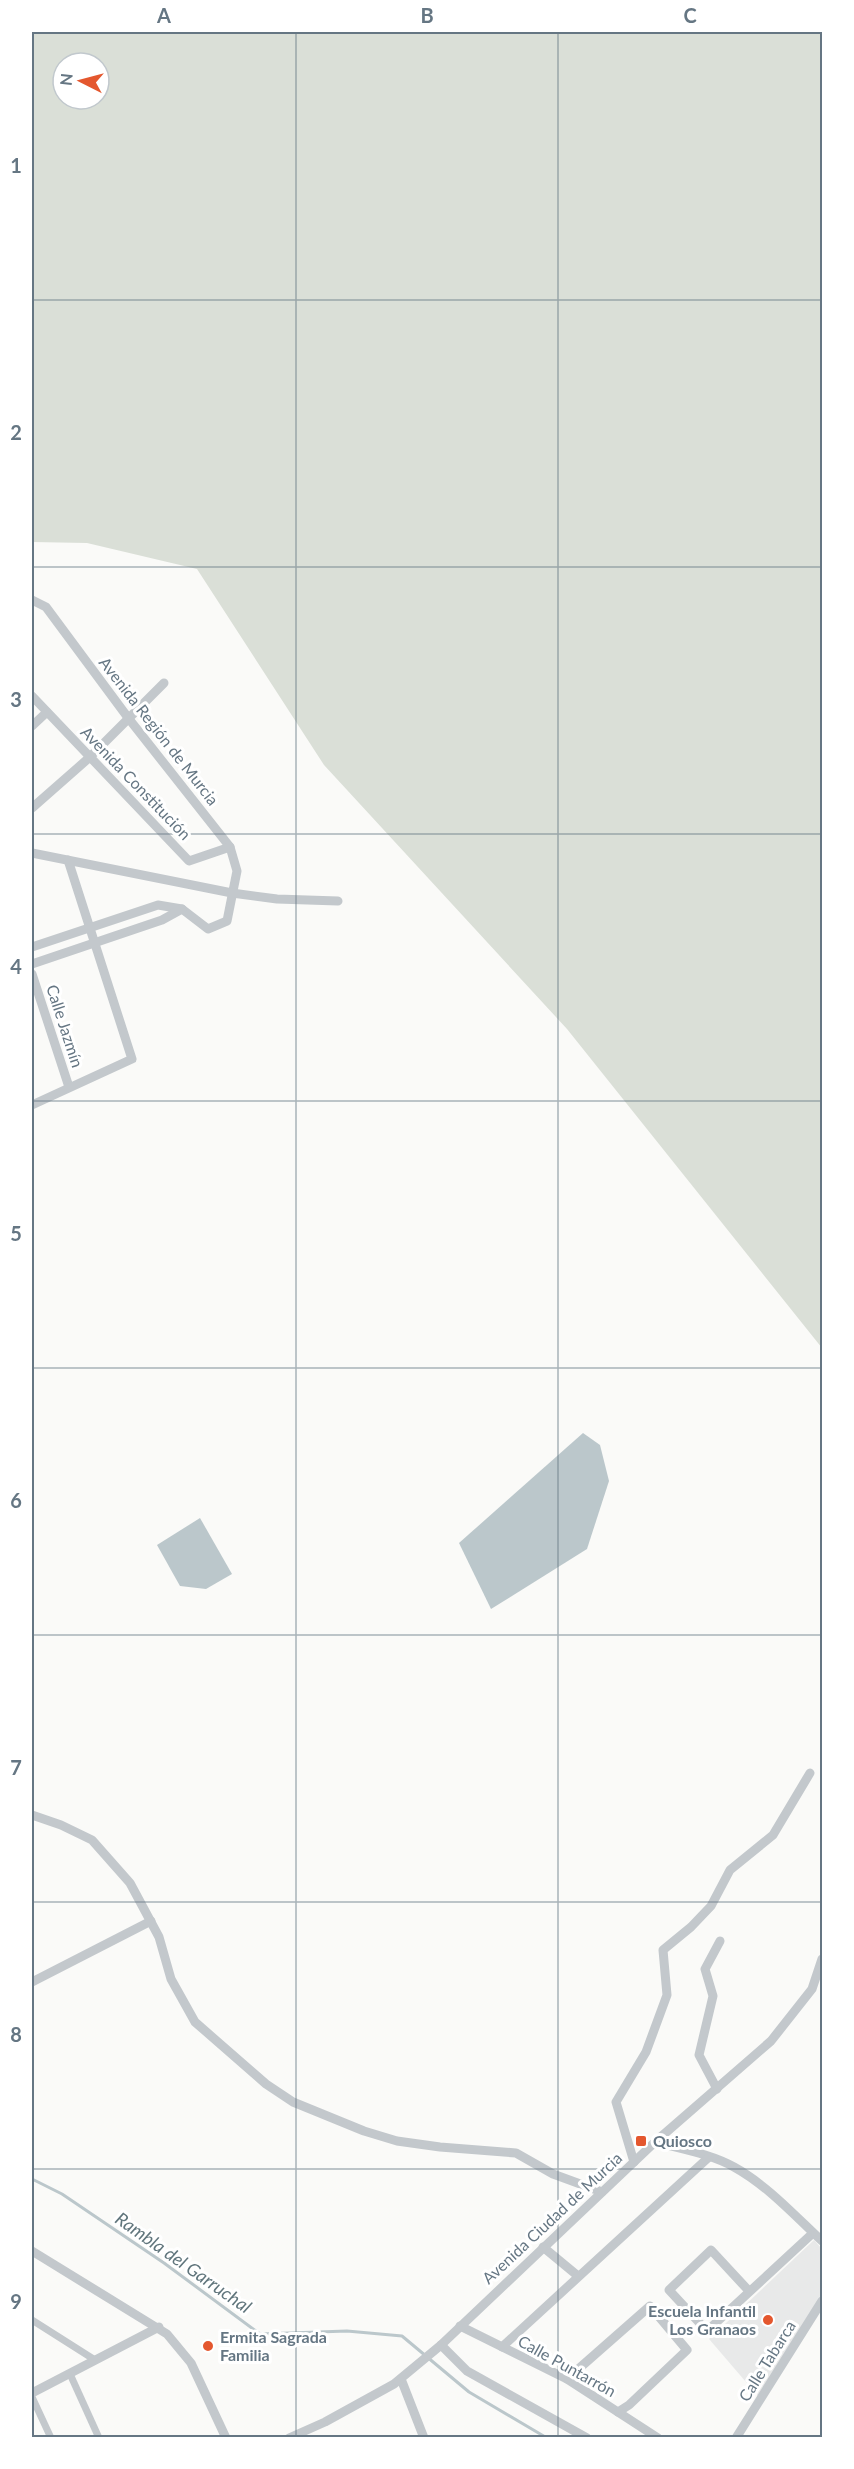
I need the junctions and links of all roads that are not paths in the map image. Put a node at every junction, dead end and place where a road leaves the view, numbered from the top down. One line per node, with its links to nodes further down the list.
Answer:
1 (32, 600): 5 (street, Avenida Región de Murcia)
2 (164, 683): 5 (street)
3 (32, 696): 4 (street, Avenida Constitución)
4 (47, 712): 6 (street); 7 (street, Avenida Constitución)
5 (129, 719): 7 (street); 9 (street, Avenida Región de Murcia)
6 (32, 726)
7 (90, 756): 8 (street); 9 (street, Avenida Constitución)
8 (32, 808)
9 (230, 847): 12 (street, Avenida Región de Murcia)
10 (32, 853): 11 (street)
11 (68, 860): 12 (street); 15 (street)
12 (232, 893): 13 (street); 14 (street, Avenida Región de Murcia)
13 (338, 901)
14 (182, 909): 15 (street); 16 (street)
15 (88, 929): 16 (street); 17 (street)
16 (93, 943): 18 (street); 20 (street)
17 (32, 947)
18 (32, 964)
19 (32, 974): 20 (street, Calle Jazmín)
20 (69, 1087): 21 (street)
21 (32, 1106)
22 (810, 1773): 31 (street)
23 (32, 1815): 24 (street)
24 (151, 1921): 27 (street); 32 (street)
25 (720, 1941): 28 (street)
26 (822, 1959): 28 (street, Avenida Ciudad de Murcia)
27 (32, 1982)
28 (717, 2089): 29 (street, Avenida Ciudad de Murcia)
29 (655, 2142): 30 (street); 31 (street, Avenida Ciudad de Murcia)
30 (709, 2157): 33 (street); 37 (street)
31 (634, 2162): 32 (street, Avenida Ciudad de Murcia)
32 (602, 2192): 35 (street, Avenida Ciudad de Murcia)
33 (813, 2232): 34 (street); 38 (street)
34 (822, 2241)
35 (543, 2247): 37 (street); 41 (street, Avenida Ciudad de Murcia)
36 (32, 2252): 42 (street)
37 (578, 2276): 44 (street)
38 (749, 2291): 38 (street)
39 (822, 2301): 58 (street, Calle Tabarca)
40 (32, 2320): 45 (street)
41 (460, 2326): 43 (street, Avenida Ciudad de Murcia); 44 (street, Calle Puntarrón)
42 (159, 2327): 45 (street); 53 (street)
43 (441, 2345): 47 (street, Avenida Ciudad de Murcia); 56 (street)
44 (502, 2347): 48 (street, Calle Puntarrón)
45 (95, 2360): 46 (street)
46 (70, 2374): 49 (street); 51 (street)
47 (401, 2379): 54 (street, Avenida Ciudad de Murcia); 55 (street)
48 (567, 2379): 50 (street, Calle Puntarrón); 50 (street)
49 (32, 2395): 52 (street)
50 (618, 2412): 57 (street, Calle Puntarrón)
51 (100, 2437)
52 (51, 2438)
53 (226, 2438)
54 (289, 2438)
55 (424, 2438)
56 (587, 2438)
57 (658, 2438)
58 (736, 2438)

